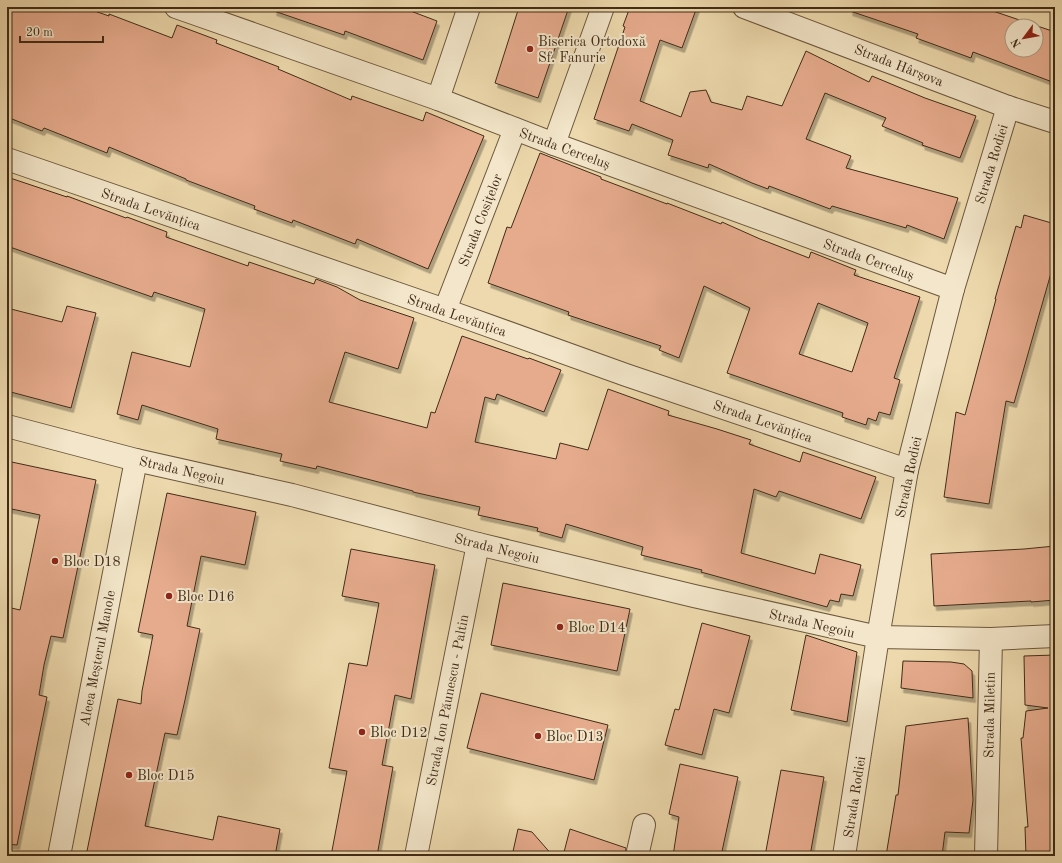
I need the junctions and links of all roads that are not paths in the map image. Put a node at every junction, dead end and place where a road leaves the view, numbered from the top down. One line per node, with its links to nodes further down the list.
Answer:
1 (176, 7): 5 (street, Strada Cerceluș)
2 (470, 7): 5 (street)
3 (603, 7): 9 (street)
4 (744, 7): 6 (street, Strada Hârșova)
5 (438, 99): 8 (street, Strada Cerceluș)
6 (1008, 107): 7 (street, Strada Hârșova); 11 (street, Strada Rodiei)
7 (1055, 122)
8 (515, 129): 9 (street, Strada Cerceluș); 12 (street, Strada Cosițelor)
9 (554, 144): 11 (street, Strada Cerceluș)
10 (7, 159): 12 (street, Strada Levănțica)
11 (953, 289): 15 (street, Strada Rodiei)
12 (445, 310): 15 (street, Strada Levănțica)
13 (7, 426): 14 (street, Strada Negoiu)
14 (136, 460): 16 (street, Strada Negoiu); 21 (street, Aleea Meșterul Manole)
15 (908, 470): 18 (street, Strada Rodiei)
16 (478, 544): 18 (street, Strada Negoiu); 22 (street, Strada Ion Păunescu - Paltin)
17 (1055, 636): 19 (street)
18 (878, 638): 19 (street, Strada Negoiu); 24 (street, Strada Rodiei)
19 (991, 639): 25 (street, Strada Miletin)
20 (644, 825): 23 (street)
21 (58, 856)
22 (416, 856)
23 (637, 856)
24 (844, 856)
25 (986, 856)

